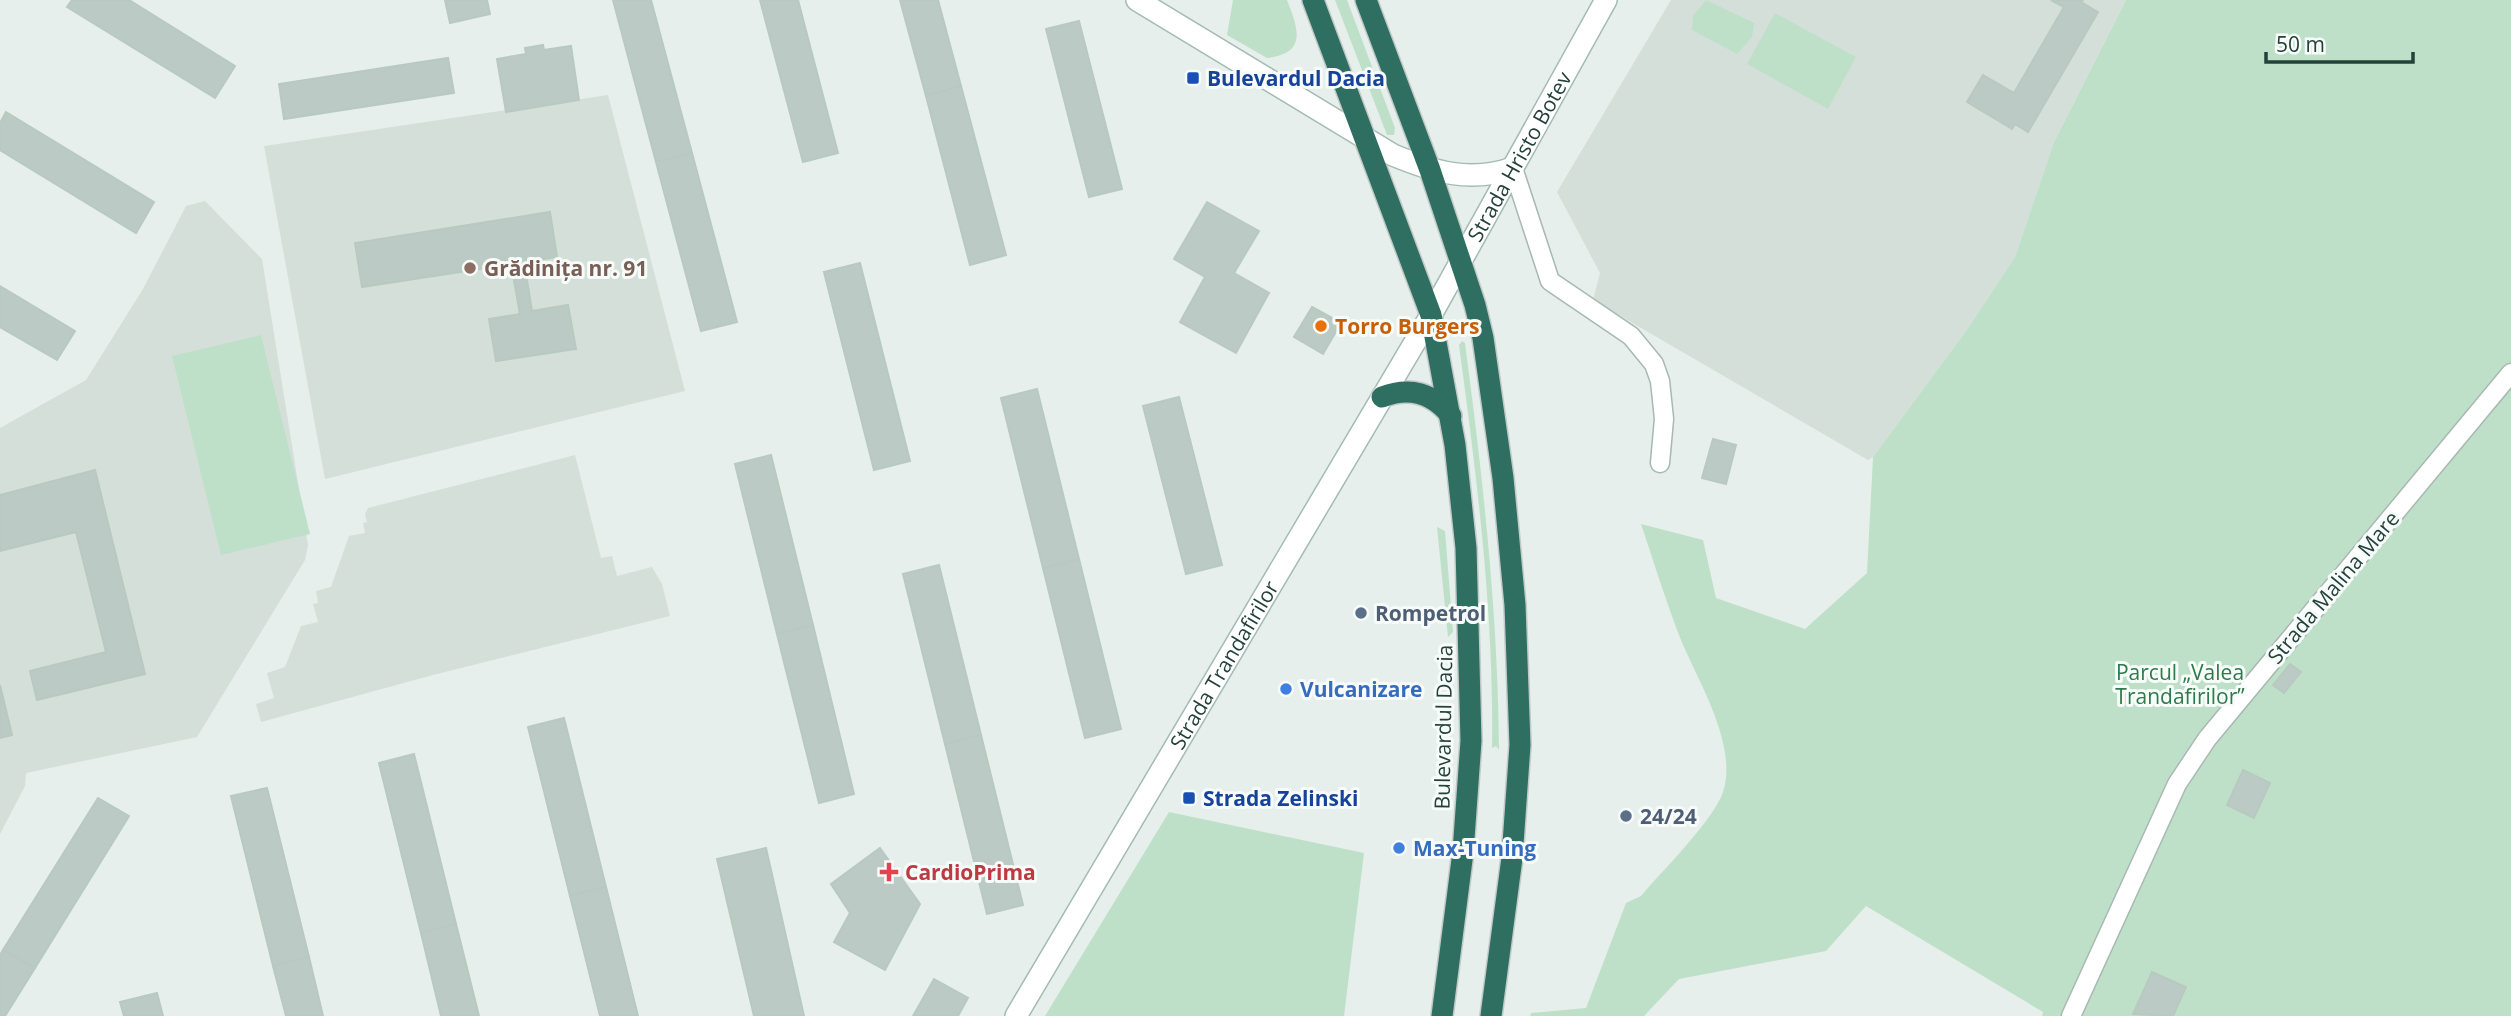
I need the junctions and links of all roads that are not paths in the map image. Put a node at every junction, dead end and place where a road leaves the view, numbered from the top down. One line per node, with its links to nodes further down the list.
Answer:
1 (1137, 0): 5 (main road)
2 (1313, 0): 5 (highway, Bulevardul Dacia)
3 (1366, 0): 7 (highway)
4 (1606, 0): 6 (main road, Strada Hristo Botev)
5 (1365, 140): 7 (main road); 9 (highway, Bulevardul Dacia)
6 (1513, 168): 7 (main road); 8 (main road, Strada Hristo Botev); 13 (street)
7 (1430, 170): 8 (highway)
8 (1462, 261): 9 (main road, Strada Hristo Botev); 16 (highway)
9 (1431, 315): 11 (main road, Strada Trandafirilor); 12 (highway, Bulevardul Dacia)
10 (2511, 373): 17 (street, Strada Malina Mare)
11 (1382, 397): 12 (highway); 14 (main road, Strada Trandafirilor)
12 (1451, 416): 15 (highway, Bulevardul Dacia)
13 (1660, 463)
14 (1016, 1016)
15 (1443, 1016)
16 (1491, 1016)
17 (2071, 1016)

